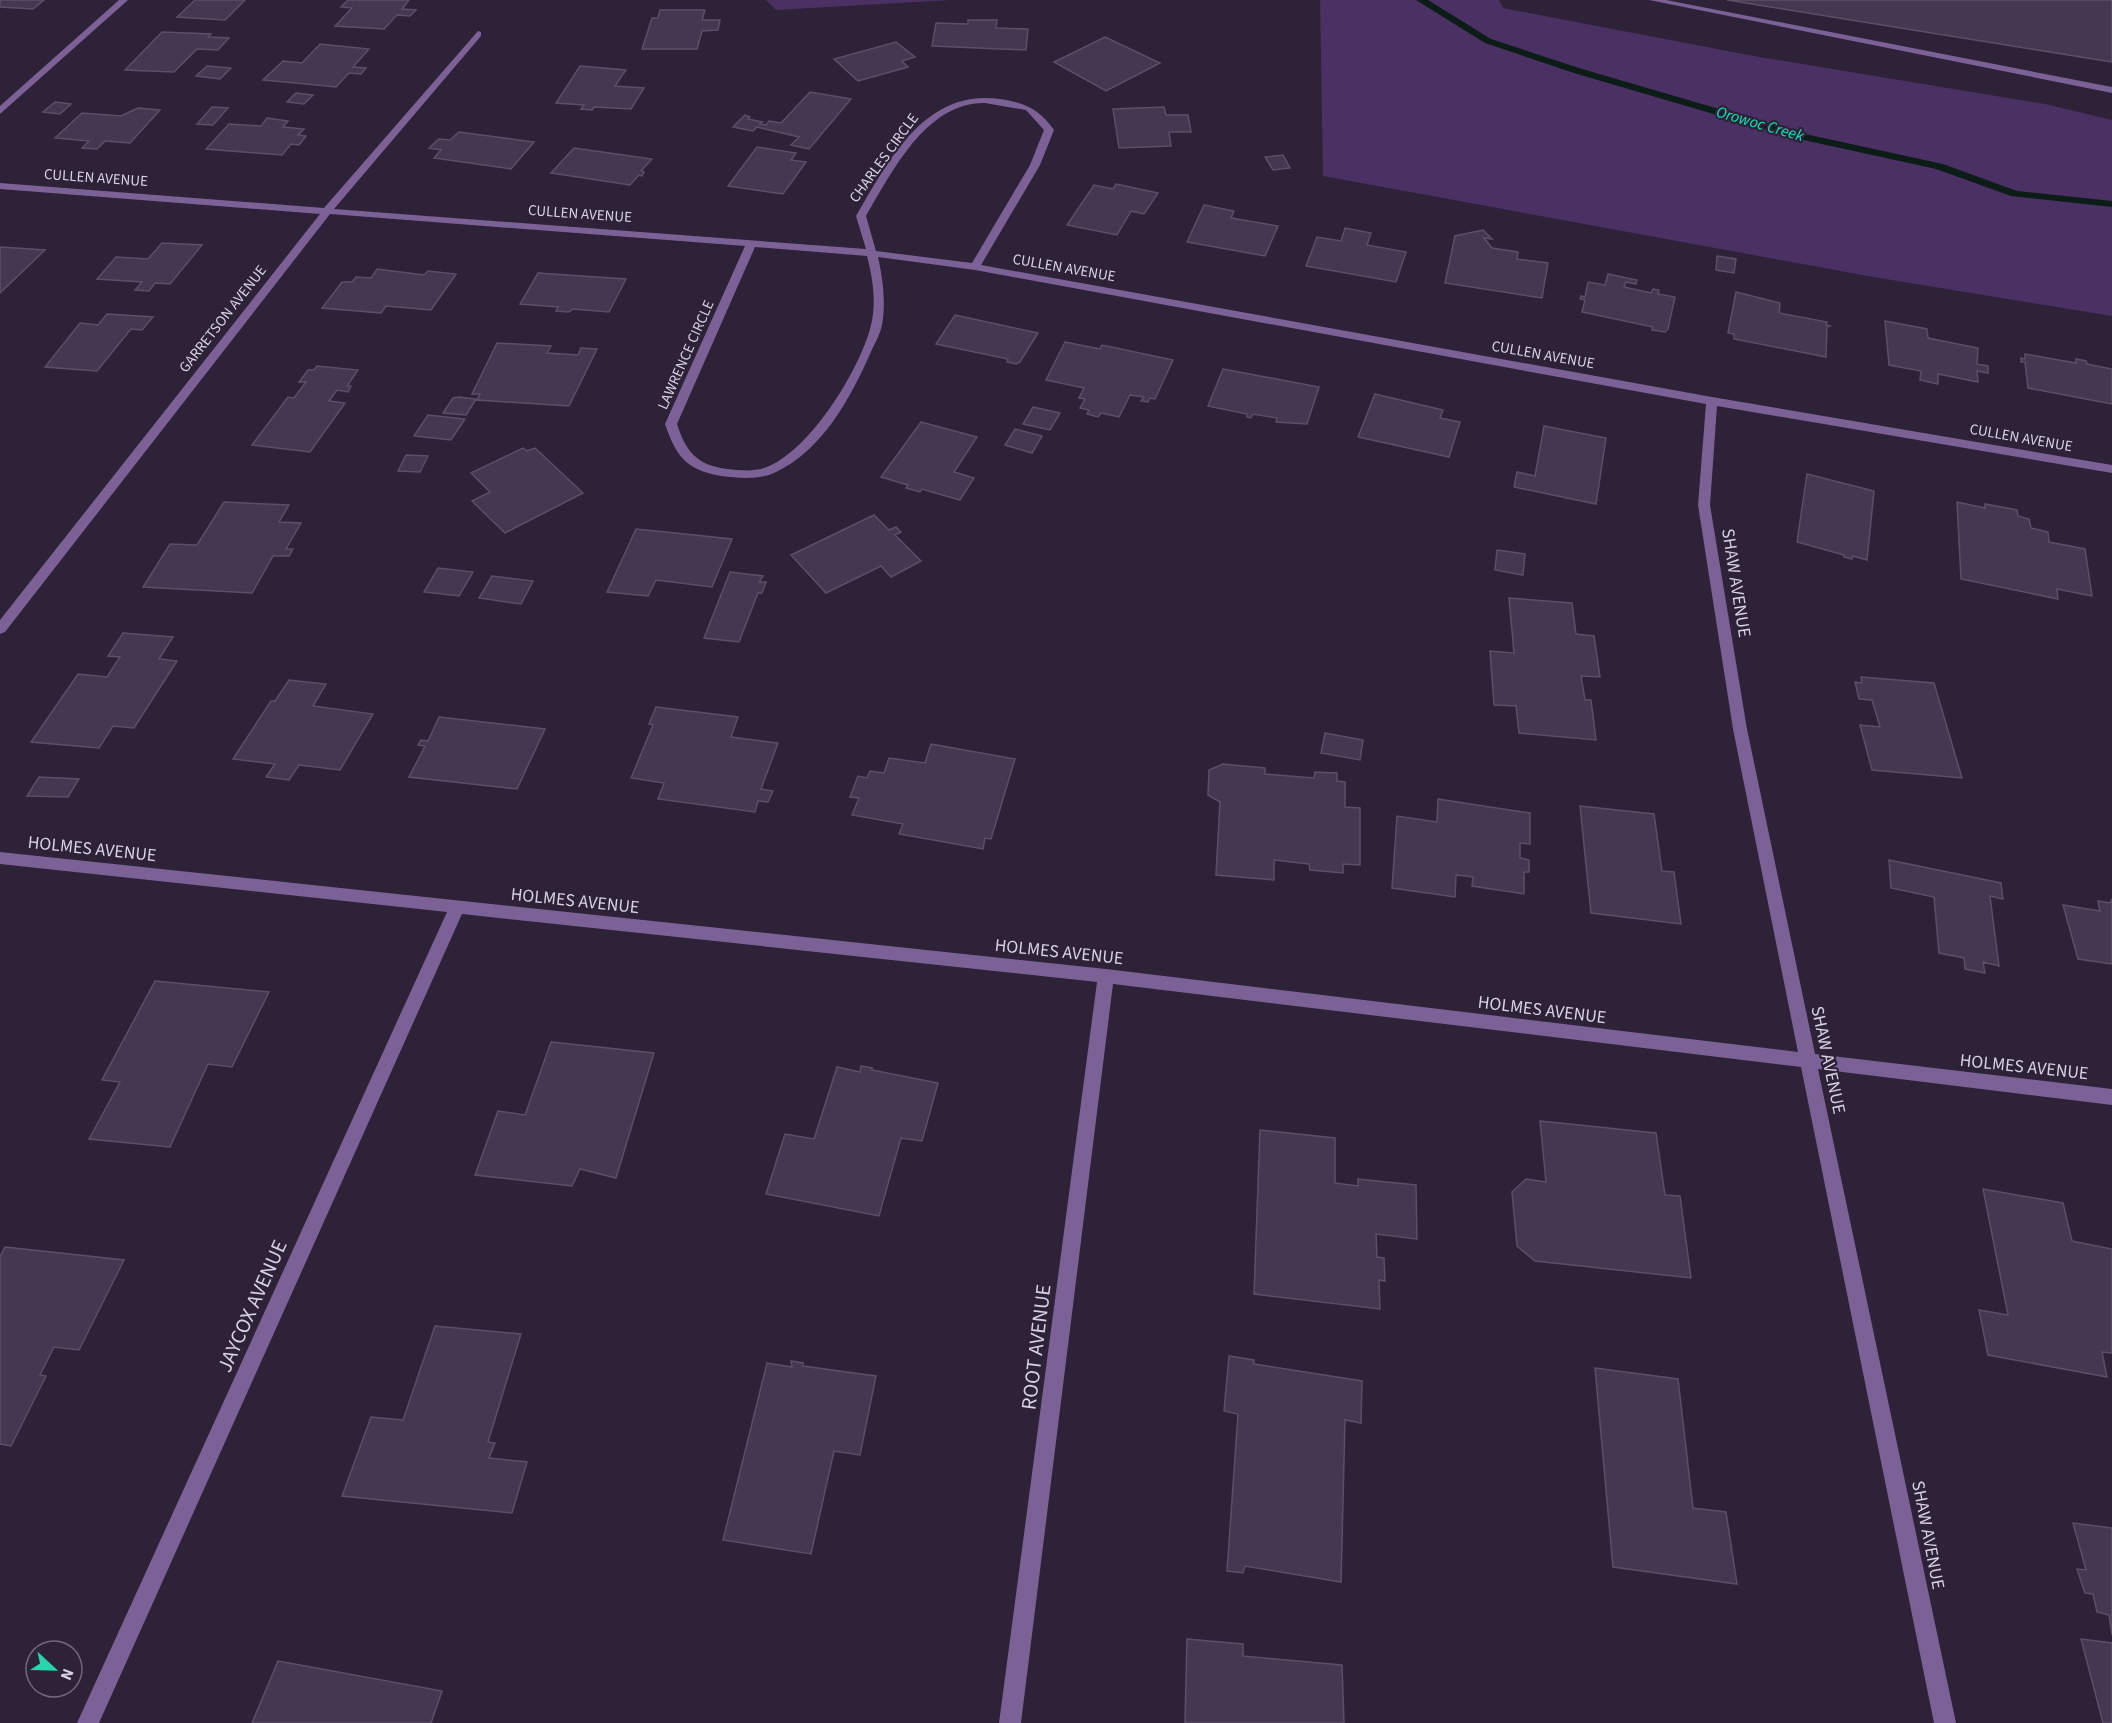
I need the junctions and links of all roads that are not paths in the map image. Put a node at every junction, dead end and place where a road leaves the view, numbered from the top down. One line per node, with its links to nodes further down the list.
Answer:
1 (124, 0): 5 (street)
2 (1653, 0): 4 (street)
3 (478, 34): 7 (street, GARRETSON AVENUE)
4 (2112, 90)
5 (0, 111)
6 (0, 186): 7 (street, CULLEN AVENUE)
7 (328, 210): 8 (street, CULLEN AVENUE); 13 (street, GARRETSON AVENUE)
8 (752, 242): 9 (street, CULLEN AVENUE); 9 (street, LAWRENCE CIRCLE)
9 (871, 253): 10 (street, CULLEN AVENUE); 10 (street, CHARLES CIRCLE)
10 (975, 267): 11 (street, CULLEN AVENUE)
11 (1712, 400): 12 (street, CULLEN AVENUE); 17 (street, SHAW AVENUE)
12 (2112, 469)
13 (0, 629)
14 (0, 858): 15 (street, HOLMES AVENUE)
15 (457, 908): 16 (street, HOLMES AVENUE); 19 (street, JAYCOX AVENUE)
16 (1106, 976): 17 (street, HOLMES AVENUE); 20 (street, ROOT AVENUE)
17 (1809, 1062): 18 (street, HOLMES AVENUE); 21 (street, SHAW AVENUE)
18 (2112, 1097)
19 (88, 1723)
20 (1010, 1723)
21 (1945, 1723)

